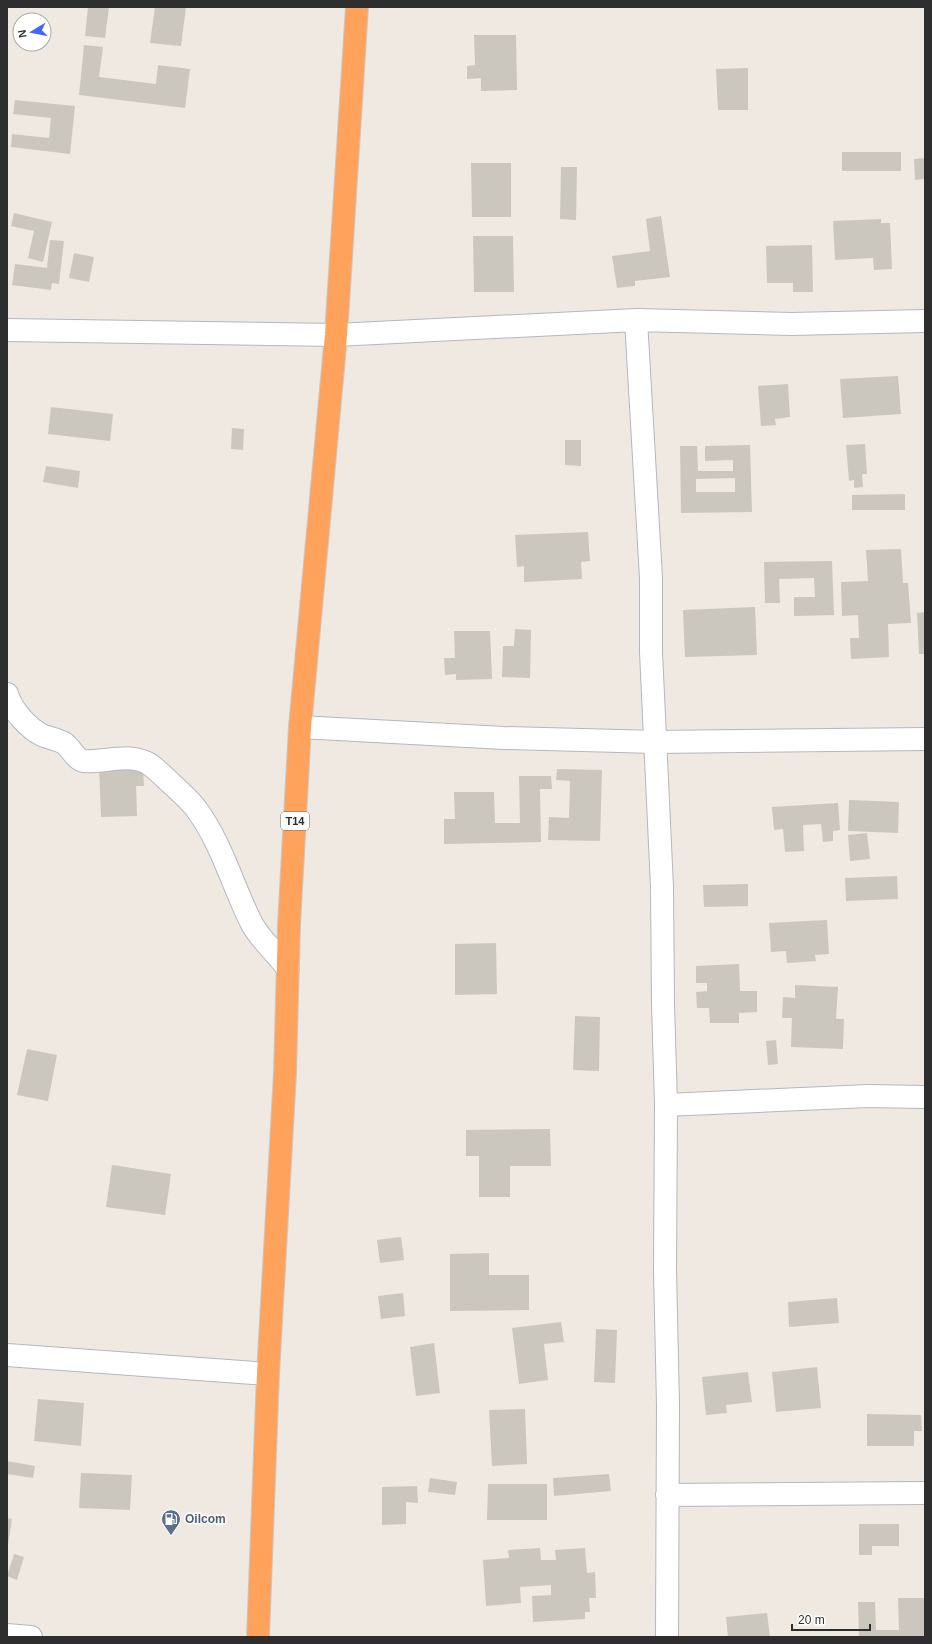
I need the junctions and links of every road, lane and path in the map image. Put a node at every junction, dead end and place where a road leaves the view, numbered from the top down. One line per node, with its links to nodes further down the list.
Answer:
1 (358, 7): 5 (highway, T14)
2 (636, 320): 3 (street); 5 (street); 9 (street)
3 (925, 321)
4 (7, 330): 5 (street)
5 (336, 335): 7 (highway, T14)
6 (7, 694): 10 (street)
7 (300, 727): 9 (street); 10 (highway, T14)
8 (925, 739): 9 (street)
9 (656, 742): 12 (street)
10 (288, 969): 14 (highway, T14)
11 (925, 1097): 12 (street)
12 (666, 1105): 16 (street)
13 (7, 1355): 14 (street)
14 (268, 1374): 19 (highway, T14)
15 (925, 1493): 16 (street)
16 (667, 1495): 20 (street)
17 (7, 1635): 18 (street)
18 (31, 1637)
19 (258, 1637)
20 (667, 1637)

